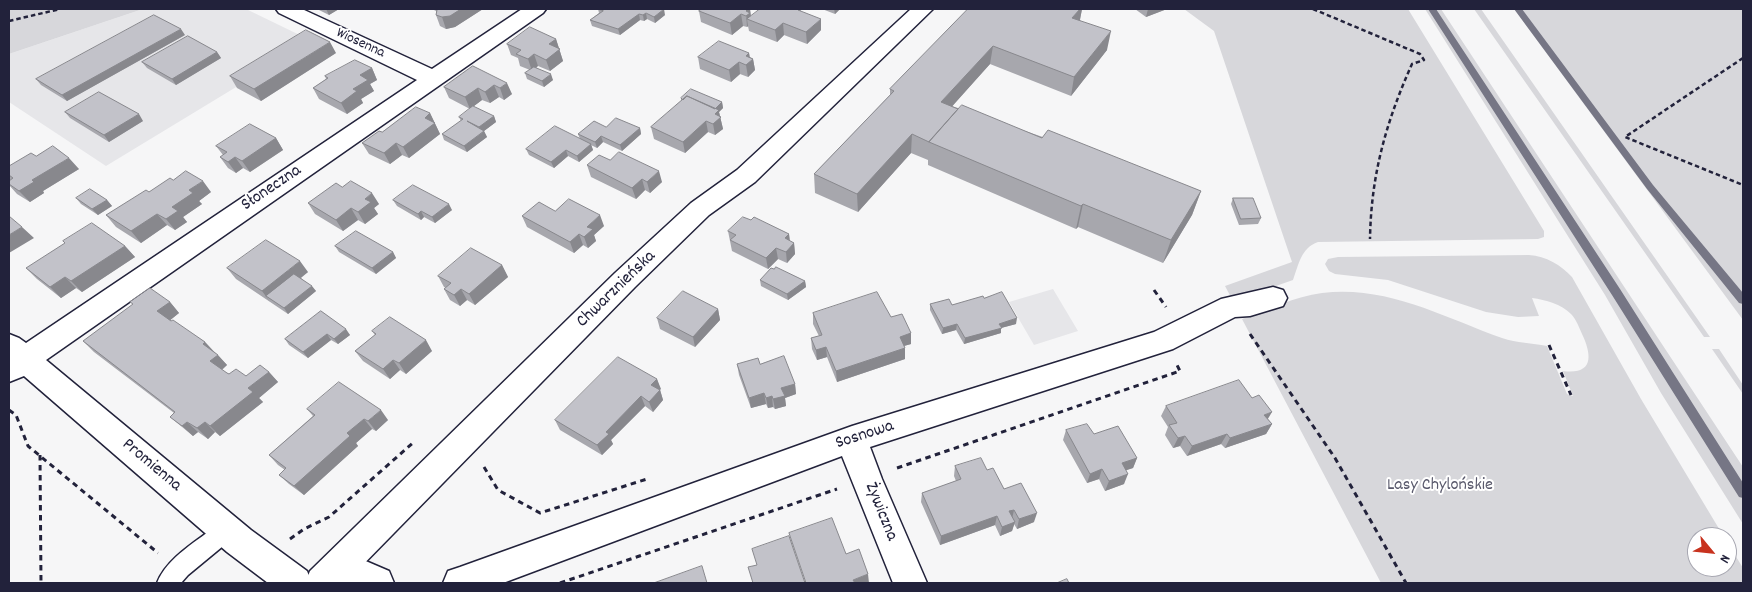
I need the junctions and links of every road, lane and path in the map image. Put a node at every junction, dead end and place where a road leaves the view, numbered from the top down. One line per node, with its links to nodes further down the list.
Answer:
1 (60, 9): 6 (path)
2 (286, 9): 8 (street, Wiosenna)
3 (536, 9): 8 (street, Słoneczna)
4 (923, 9): 21 (street, Chwarznieńska)
5 (1313, 9): 10 (path)
6 (9, 21)
7 (1743, 58): 9 (path)
8 (434, 79): 14 (street, Słoneczna)
9 (1743, 186)
10 (1370, 239)
11 (1273, 298): 12 (street, Sosnowa)
12 (1231, 307): 17 (street, Sosnowa); 28 (path)
13 (1549, 345): 15 (path)
14 (14, 358): 19 (street, Promienna)
15 (1571, 395)
16 (9, 410): 18 (path)
17 (852, 439): 26 (street, Sosnowa); 27 (street, Żywiczna)
18 (40, 455): 20 (path); 22 (path)
19 (227, 530): 23 (lane); 24 (street, Promienna)
20 (162, 556)
21 (331, 574): 25 (street)
22 (41, 583)
23 (168, 583)
24 (295, 583)
25 (377, 583)
26 (460, 583)
27 (910, 583)
28 (1406, 583)

